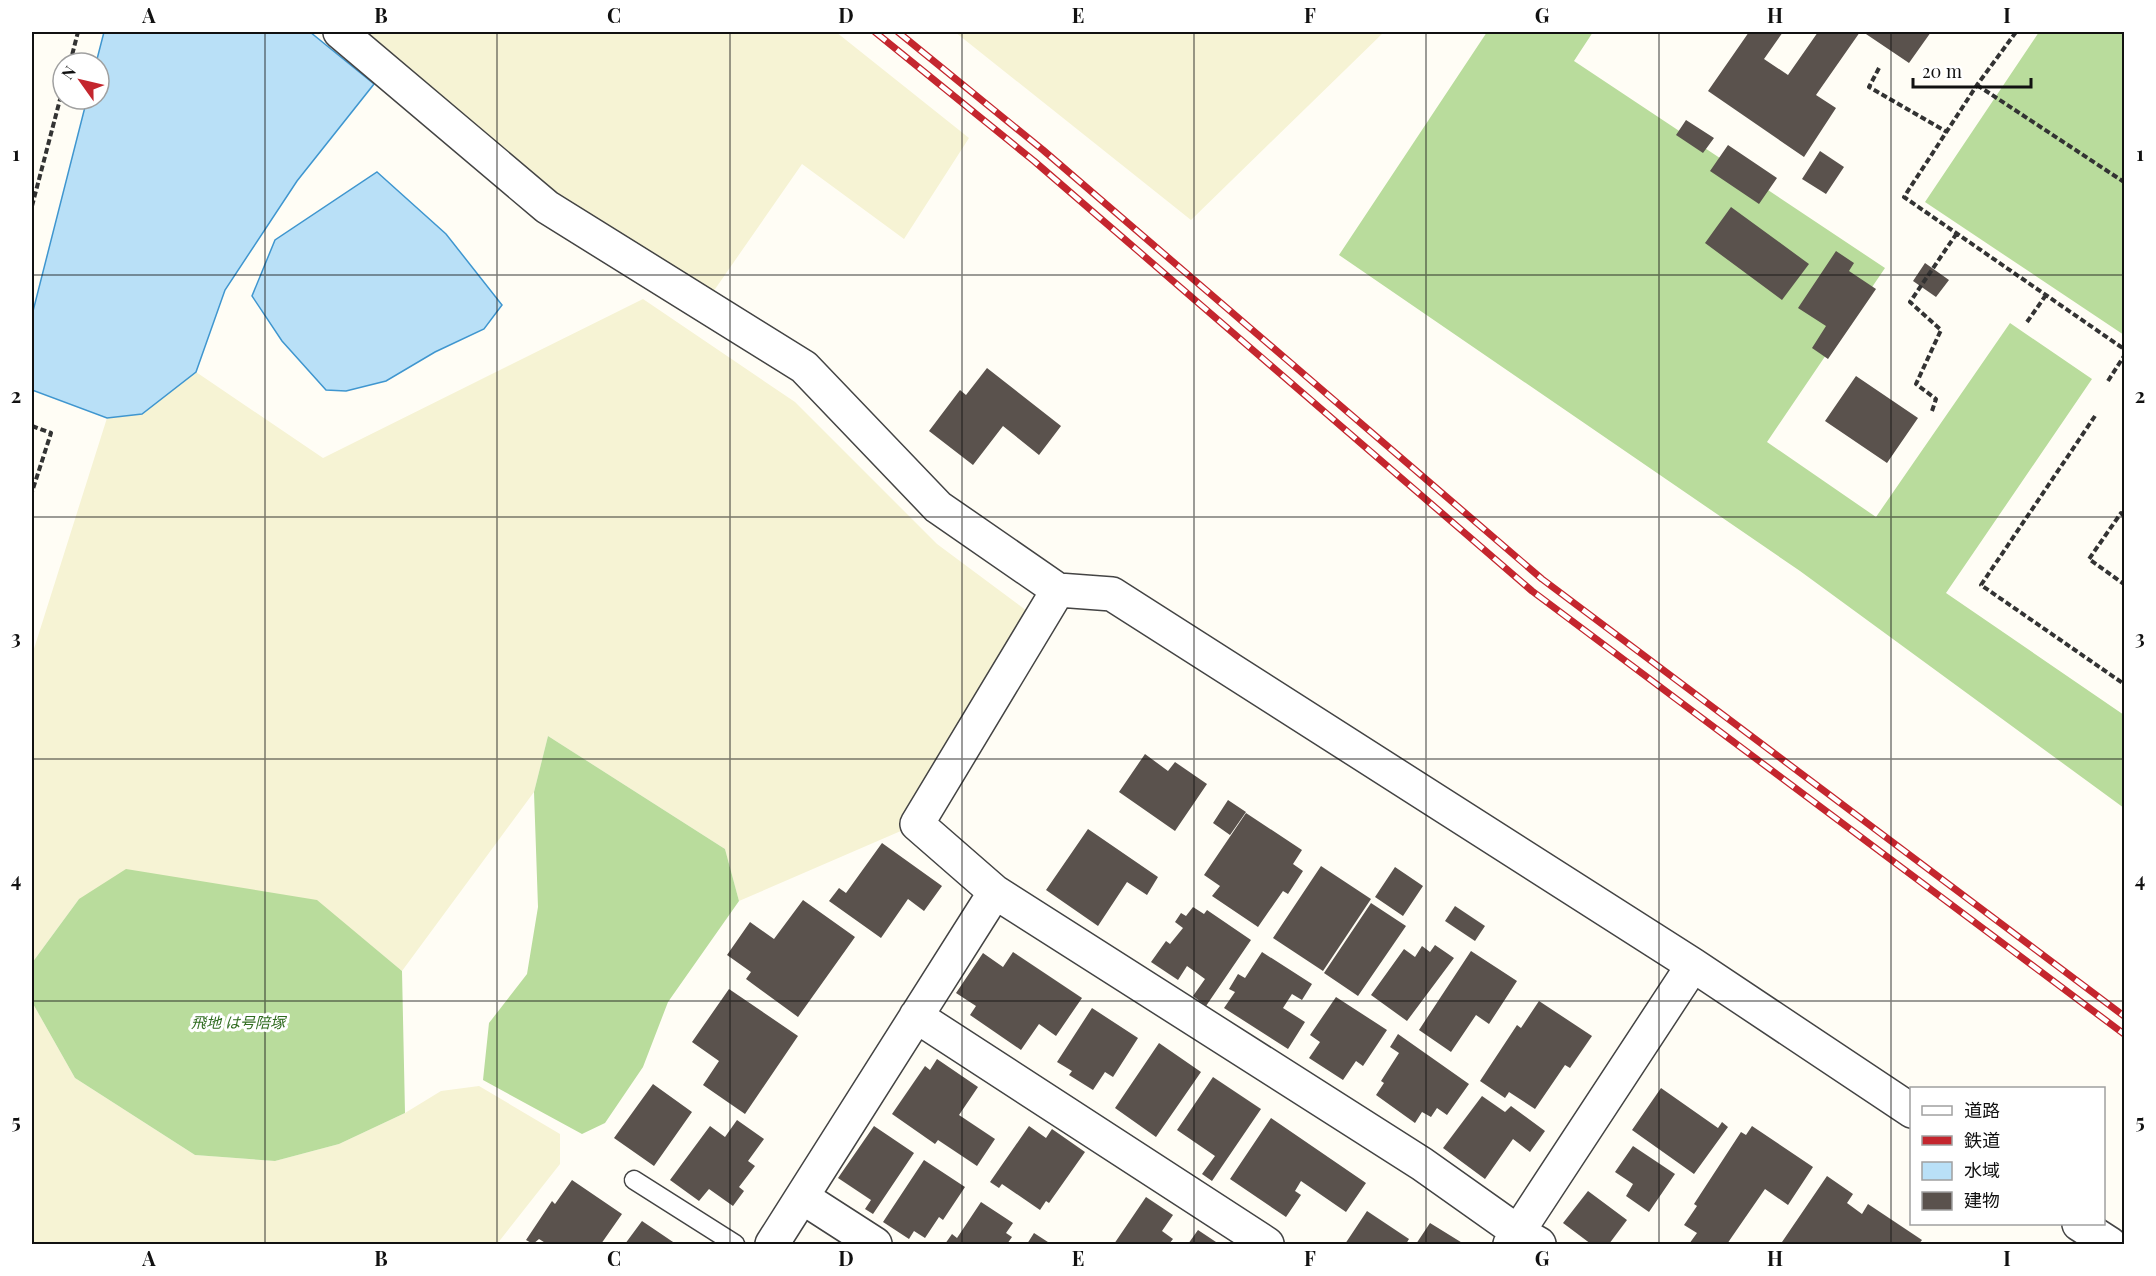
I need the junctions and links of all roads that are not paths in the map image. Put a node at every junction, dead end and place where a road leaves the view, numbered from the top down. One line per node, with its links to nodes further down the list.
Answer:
1 (340, 32): 2 (street)
2 (1058, 590): 3 (street); 4 (street)
3 (995, 892): 5 (street); 10 (street)
4 (1693, 965): 6 (street); 10 (street)
5 (916, 1016): 8 (street); 14 (street)
6 (1910, 1110)
7 (634, 1180): 11 (lane)
8 (802, 1197): 12 (street); 13 (street)
9 (2080, 1225): 15 (street)
10 (1523, 1240)
11 (735, 1245)
12 (772, 1245)
13 (875, 1245)
14 (1268, 1245)
15 (2110, 1245)

